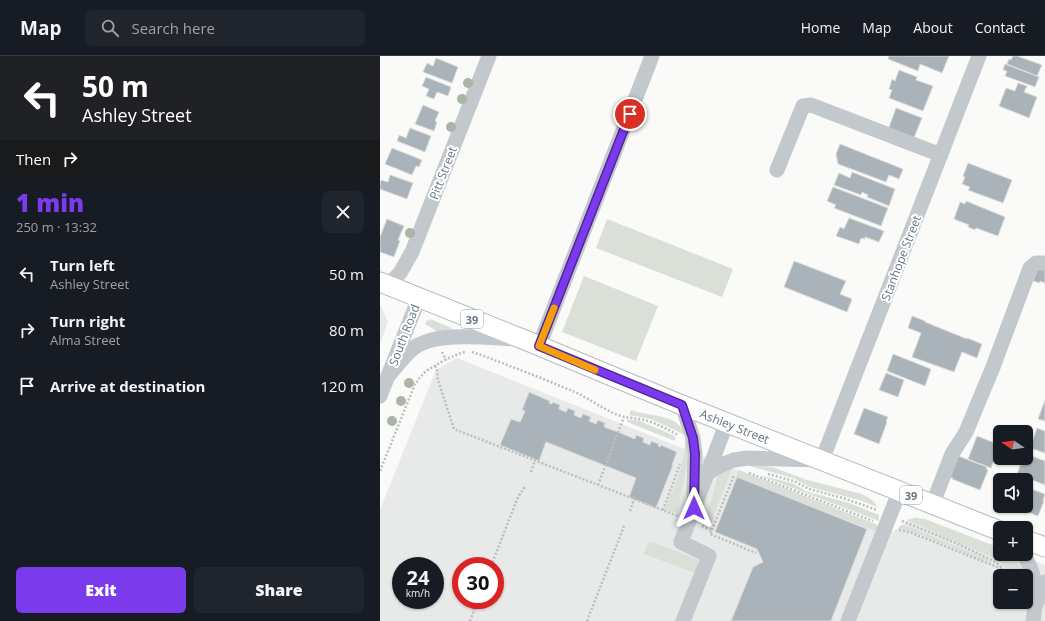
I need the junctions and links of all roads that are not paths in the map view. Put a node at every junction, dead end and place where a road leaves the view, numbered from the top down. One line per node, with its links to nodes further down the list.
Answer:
1 (489, 56): 7 (street, Pitt Street)
2 (652, 56): 9 (street)
3 (980, 56): 4 (street, Stanhope Street)
4 (941, 156): 5 (street); 14 (street, Stanhope Street)
5 (777, 170)
6 (1045, 263): 17 (street)
7 (384, 284): 8 (main road, Ashley Street / 39)
8 (419, 298): 9 (main road, Ashley Street / 39); 10 (street, South Road)
9 (532, 343): 10 (street); 12 (main road, Ashley Street / 39)
10 (389, 375): 11 (street, South Road)
11 (380, 396)
12 (682, 405): 13 (main road, Ashley Street / 39); 18 (street)
13 (727, 422): 14 (main road, Ashley Street / 39); 15 (street)
14 (822, 460): 15 (street, Ashley Street); 16 (main road, Ashley Street / 39)
15 (706, 474): 18 (street)
16 (900, 490): 17 (main road, Ashley Street / 39); 26 (street)
17 (932, 503): 19 (main road, Ashley Street / 39)
18 (694, 508): 25 (street)
19 (993, 527)
20 (1033, 543): 21 (main road)
21 (1045, 548)
22 (1027, 561): 24 (street)
23 (1045, 582): 24 (street)
24 (1034, 614)
25 (683, 621)
26 (848, 621)

